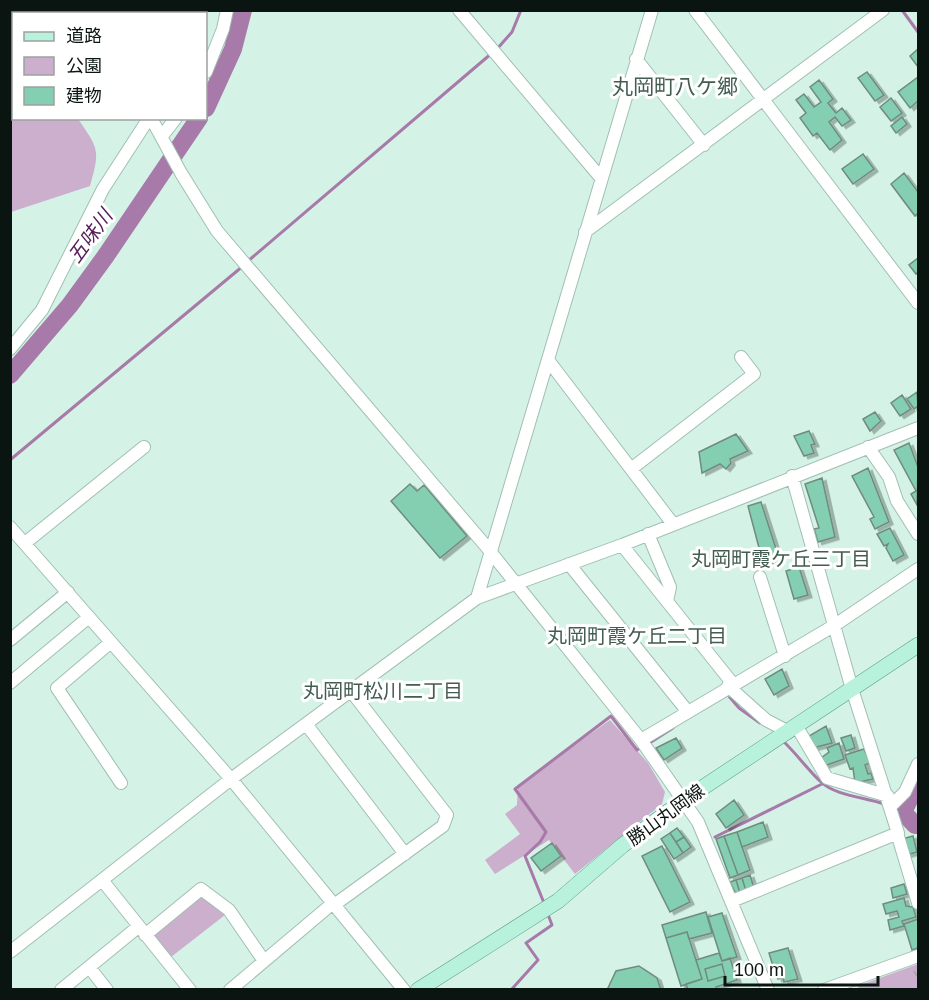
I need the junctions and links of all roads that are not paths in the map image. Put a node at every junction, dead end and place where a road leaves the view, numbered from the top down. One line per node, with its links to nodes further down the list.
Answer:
1 (227, 10): 7 (street)
2 (459, 10): 14 (street)
3 (652, 10): 6 (street)
4 (695, 10): 8 (street)
5 (883, 10): 8 (street)
6 (636, 59): 13 (street); 14 (street)
7 (207, 70)
8 (764, 100): 13 (street); 16 (street)
9 (149, 120): 17 (street)
10 (151, 120): 12 (street)
11 (174, 120): 12 (street)
12 (162, 136): 31 (street)
13 (704, 145): 15 (street)
14 (601, 178): 15 (street)
15 (585, 232): 19 (street)
16 (918, 303)
17 (10, 349)
18 (741, 357): 23 (street)
19 (548, 360): 23 (street); 31 (street)
20 (918, 428): 22 (street)
21 (144, 447): 29 (street)
22 (868, 447): 24 (street); 28 (street)
23 (631, 469): 25 (street)
24 (792, 477): 25 (street); 40 (street)
25 (673, 524): 27 (street)
26 (10, 527): 29 (street)
27 (648, 534): 30 (street); 38 (street)
28 (918, 534)
29 (25, 543): 36 (street)
30 (622, 545): 32 (street); 38 (street)
31 (490, 553): 35 (street); 37 (street)
32 (569, 564): 35 (street); 49 (street)
33 (918, 569): 40 (street)
34 (760, 577): 44 (street)
35 (516, 584): 37 (street); 52 (street)
36 (68, 592): 39 (street); 41 (street)
37 (477, 598): 48 (street)
38 (667, 602): 46 (street)
39 (89, 617): 42 (street); 45 (street)
40 (835, 625): 44 (street); 47 (street)
41 (10, 640)
42 (111, 642): 54 (street); 55 (street)
43 (918, 645): 47 (main road, 勝山丸岡線)
44 (785, 656): 46 (street)
45 (10, 683)
46 (730, 685): 49 (street); 51 (street)
47 (852, 689): 51 (main road, 勝山丸岡線); 57 (street)
48 (351, 691): 50 (street); 59 (street)
49 (688, 712): 52 (street)
50 (306, 724): 54 (street); 59 (street)
51 (793, 730): 56 (main road, 勝山丸岡線); 57 (street)
52 (641, 740): 56 (street)
53 (918, 764): 57 (street)
54 (231, 779): 60 (street); 63 (street)
55 (121, 783)
56 (684, 800): 61 (street); 74 (main road, 勝山丸岡線)
57 (889, 801): 58 (street)
58 (897, 833): 61 (street); 62 (street)
59 (405, 854): 63 (street)
60 (102, 880): 64 (street); 65 (street)
61 (732, 901): 75 (street)
62 (918, 903)
63 (334, 904): 67 (street); 73 (street)
64 (142, 931): 67 (street); 68 (street); 71 (street)
65 (10, 952)
66 (914, 960): 76 (street)
67 (264, 961): 72 (street)
68 (89, 967): 69 (street); 70 (street)
69 (61, 990)
70 (107, 990)
71 (190, 990)
72 (230, 990)
73 (404, 990)
74 (418, 990)
75 (768, 990)
76 (824, 990)

